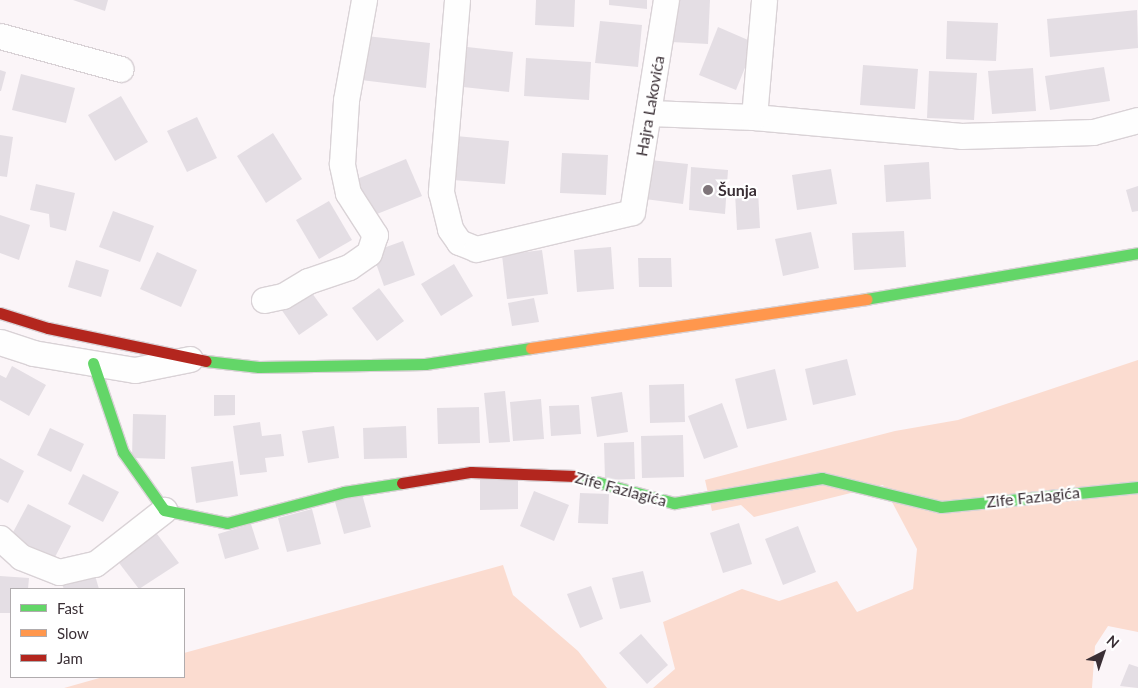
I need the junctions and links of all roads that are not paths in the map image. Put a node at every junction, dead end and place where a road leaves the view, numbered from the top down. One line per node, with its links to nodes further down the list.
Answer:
1 (364, 0): 11 (street)
2 (457, 0): 7 (street, Hajra Lakovića)
3 (666, 0): 7 (street, Hajra Lakovića)
4 (764, 0): 8 (street)
5 (0, 36): 6 (street)
6 (121, 69)
7 (649, 113): 8 (street)
8 (754, 117): 9 (street)
9 (1138, 120)
10 (1138, 253): 14 (street)
11 (264, 300)
12 (0, 313): 14 (street)
13 (0, 342): 15 (street)
14 (192, 359): 15 (street)
15 (93, 363): 17 (street)
16 (1138, 487): 17 (street, Zife Fazlagića)
17 (164, 510): 18 (street)
18 (0, 538)

